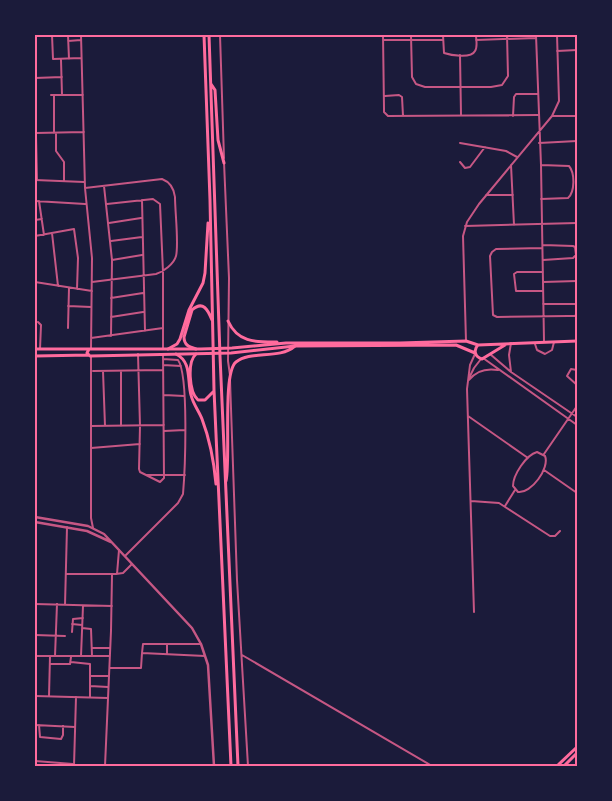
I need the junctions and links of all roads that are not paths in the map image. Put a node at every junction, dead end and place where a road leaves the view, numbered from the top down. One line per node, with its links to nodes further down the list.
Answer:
1 (52, 35): 26 (street)
2 (68, 35): 20 (street)
3 (81, 35): 15 (street)
4 (204, 35): 65 (main road)
5 (209, 35): 29 (main road)
6 (220, 35): 53 (street)
7 (383, 35): 16 (street)
8 (411, 35): 17 (street)
9 (442, 35): 18 (street)
10 (476, 35): 19 (street)
11 (507, 35): 14 (street)
12 (557, 35): 22 (street)
13 (536, 37): 14 (street); 32 (street)
14 (508, 39): 19 (street); 30 (street)
15 (81, 40): 20 (street); 25 (street)
16 (383, 40): 17 (street); 35 (street)
17 (411, 40): 18 (street); 30 (street)
18 (442, 40): 23 (street)
19 (476, 40): 23 (street)
20 (68, 41): 24 (street)
21 (577, 50): 22 (street)
22 (558, 51): 40 (street)
23 (460, 55): 30 (street)
24 (69, 58): 25 (street); 26 (street)
25 (82, 58): 34 (street)
26 (61, 59): 27 (street)
27 (62, 77): 28 (street); 33 (street)
28 (35, 78)
29 (211, 84): 53 (main road); 181 (main road)
30 (460, 87): 36 (street)
31 (35, 92): 42 (street)
32 (537, 94): 37 (street); 39 (street)
33 (62, 95): 34 (street); 45 (street)
34 (83, 95): 43 (street)
35 (384, 96): 38 (street); 38 (street)
36 (460, 115): 38 (street); 39 (street)
37 (538, 115): 39 (street); 44 (street)
38 (404, 116)
39 (513, 116)
40 (552, 116): 41 (street); 44 (street)
41 (577, 116)
42 (36, 124): 46 (street)
43 (84, 132): 45 (street); 58 (street)
44 (538, 132): 48 (street); 51 (street)
45 (55, 133): 46 (street); 57 (street)
46 (36, 134): 56 (street)
47 (577, 141): 48 (street)
48 (539, 142): 55 (street)
49 (460, 143): 50 (street)
50 (485, 147): 51 (street); 52 (street)
51 (517, 157): 54 (street)
52 (460, 162)
53 (224, 163): 110 (street)
54 (511, 164): 61 (street); 62 (street)
55 (541, 166): 63 (street); 63 (street)
56 (36, 180): 57 (street)
57 (64, 181): 58 (street)
58 (84, 182): 60 (street)
59 (104, 186): 60 (street); 69 (street); 87 (street)
60 (85, 188): 68 (street)
61 (513, 195): 62 (street); 76 (street)
62 (486, 196): 77 (street)
63 (542, 199): 75 (street)
64 (142, 200): 69 (street); 70 (street); 87 (street)
65 (210, 200): 112 (main road); 132 (main road)
66 (35, 201): 67 (street)
67 (39, 201): 68 (street); 71 (street)
68 (86, 204): 93 (street)
69 (107, 204): 73 (street)
70 (142, 218): 73 (street); 81 (street)
71 (42, 219): 72 (street); 79 (street)
72 (35, 220)
73 (109, 223): 82 (street)
74 (577, 223): 75 (street)
75 (542, 224): 76 (street); 83 (street)
76 (514, 225): 77 (street)
77 (465, 226): 118 (street)
78 (52, 234): 79 (street); 95 (street); 97 (street)
79 (44, 235): 80 (street)
80 (35, 236)
81 (142, 237): 82 (street); 84 (street)
82 (110, 241): 85 (street)
83 (542, 247): 86 (street); 86 (street); 108 (street)
84 (143, 255): 85 (street); 89 (street)
85 (112, 260): 90 (street)
86 (543, 260): 88 (street)
87 (163, 272): 89 (street); 114 (street)
88 (543, 272): 94 (street); 99 (street)
89 (143, 276): 90 (street); 100 (street)
90 (112, 279): 93 (street); 101 (street)
91 (577, 281): 94 (street)
92 (35, 282): 95 (street)
93 (92, 282): 98 (street)
94 (543, 282): 99 (street)
95 (58, 286): 96 (street)
96 (69, 287): 97 (street); 104 (street)
97 (77, 289): 98 (street)
98 (92, 291): 105 (street)
99 (543, 291): 102 (street)
100 (143, 293): 101 (street); 106 (street)
101 (111, 298): 109 (street)
102 (543, 304): 103 (street); 108 (street)
103 (577, 305)
104 (68, 306): 105 (street); 113 (street)
105 (92, 307): 117 (street)
106 (144, 311): 109 (street); 115 (street)
107 (577, 313): 108 (street)
108 (544, 316): 119 (street)
109 (111, 317): 116 (street)
110 (228, 321): 123 (main road); 154 (street)
111 (38, 322): 129 (street)
112 (213, 322): 135 (main road); 157 (main road)
113 (68, 328)
114 (163, 328): 115 (street); 131 (street)
115 (145, 331): 116 (street)
116 (111, 336): 117 (street)
117 (91, 338): 130 (street)
118 (466, 340): 123 (main road); 126 (main road)
119 (544, 341): 120 (main road); 122 (main road)
120 (554, 341): 121 (main road); 122 (street)
121 (577, 341)
122 (535, 342): 124 (main road)
123 (305, 343): 133 (main road)
124 (510, 343): 125 (main road); 139 (main road); 153 (street)
125 (485, 344): 126 (main road); 139 (main road)
126 (478, 345): 136 (main road)
127 (295, 346): 133 (main road); 136 (main road); 154 (main road)
128 (35, 349): 129 (main road)
129 (40, 349): 130 (main road)
130 (91, 349): 131 (main road); 140 (main road); 140 (main road)
131 (162, 349): 132 (main road)
132 (168, 349): 134 (main road)
133 (231, 350): 135 (main road)
134 (176, 351): 135 (main road); 138 (main road); 191 (main road)
135 (196, 351): 157 (main road)
136 (475, 353): 143 (main road); 155 (street)
137 (138, 354): 138 (main road); 140 (main road); 146 (street)
138 (163, 354): 142 (street)
139 (489, 354): 143 (main road); 153 (street)
140 (91, 355): 141 (main road); 149 (street)
141 (35, 356)
142 (163, 358): 144 (street); 145 (street)
143 (483, 358): 152 (street); 155 (street)
144 (163, 365): 145 (street); 147 (street)
145 (182, 366): 159 (street)
146 (138, 370): 147 (street); 151 (street); 170 (street)
147 (163, 370): 158 (street)
148 (577, 370): 156 (street)
149 (92, 371): 150 (street); 167 (street)
150 (103, 371): 151 (street); 168 (street)
151 (121, 371): 169 (street)
152 (500, 371): 155 (street); 164 (street)
153 (511, 372): 161 (street)
154 (230, 376): 181 (main road); 222 (street)
155 (468, 381): 162 (street)
156 (577, 385)
157 (214, 390): 191 (main road)
158 (163, 395): 159 (street); 165 (street)
159 (184, 396): 171 (street)
160 (577, 406): 161 (street)
161 (572, 413): 163 (street); 164 (street)
162 (468, 416): 176 (street); 184 (street)
163 (577, 417)
164 (568, 418): 166 (street); 175 (street)
165 (164, 425): 170 (street); 172 (street)
166 (577, 425)
167 (91, 426): 168 (street); 174 (street)
168 (105, 426): 169 (street)
169 (121, 426): 170 (street)
170 (140, 426): 173 (street)
171 (185, 430): 172 (street); 180 (street)
172 (164, 431): 179 (street)
173 (140, 444): 174 (street); 178 (street)
174 (91, 448): 187 (street)
175 (544, 454): 176 (street); 177 (street)
176 (528, 458): 182 (street)
177 (544, 470): 182 (street); 183 (street)
178 (146, 475): 179 (street); 179 (street)
179 (164, 475): 180 (street)
180 (184, 475): 198 (street)
181 (225, 486): 254 (main road)
182 (516, 490): 185 (street)
183 (577, 493)
184 (471, 501): 185 (street); 208 (street)
185 (505, 506): 194 (street)
186 (35, 517): 189 (street)
187 (91, 518): 189 (street); 192 (street)
188 (35, 522): 190 (street)
189 (88, 526): 192 (street); 193 (street)
190 (66, 527): 193 (street); 200 (street)
191 (220, 527): 253 (main road)
192 (93, 528): 195 (street); 196 (street)
193 (87, 531): 195 (street)
194 (560, 531)
195 (92, 532): 196 (street)
196 (112, 543): 197 (street)
197 (119, 550): 198 (street); 201 (street)
198 (125, 556): 199 (street)
199 (133, 564): 201 (street); 217 (street)
200 (66, 574): 202 (street); 205 (street)
201 (118, 574): 202 (street)
202 (112, 575): 207 (street)
203 (35, 604): 204 (street)
204 (57, 604): 205 (street); 214 (street)
205 (65, 605): 206 (street)
206 (83, 605): 207 (street); 209 (street)
207 (112, 606): 219 (street)
208 (474, 612)
209 (82, 618): 210 (street); 211 (street)
210 (72, 624): 211 (street); 212 (street)
211 (82, 626): 218 (street); 227 (street)
212 (72, 632)
213 (35, 635): 214 (street)
214 (56, 636): 215 (street); 225 (street)
215 (65, 636)
216 (168, 643): 217 (street); 220 (street); 221 (street)
217 (201, 644): 230 (street)
218 (92, 648): 219 (street); 228 (street)
219 (110, 648): 229 (street)
220 (142, 653): 221 (street); 233 (street)
221 (167, 654): 230 (street)
222 (241, 654): 255 (street); 256 (street)
223 (35, 656): 224 (street)
224 (50, 656): 225 (street); 232 (street)
225 (55, 656): 226 (street)
226 (72, 656): 227 (street); 231 (street)
227 (81, 656): 228 (street)
228 (92, 656): 229 (street)
229 (110, 656): 233 (street)
230 (205, 656): 252 (street)
231 (71, 662): 232 (street); 234 (street)
232 (50, 664): 239 (street)
233 (110, 668): 235 (street)
234 (91, 676): 235 (street); 236 (street)
235 (110, 676): 237 (street)
236 (90, 686): 237 (street); 241 (street)
237 (109, 687): 242 (street)
238 (35, 696): 239 (street)
239 (49, 696): 240 (street)
240 (76, 697): 241 (street); 246 (street)
241 (90, 697): 242 (street)
242 (108, 698): 251 (street)
243 (35, 725): 244 (street)
244 (39, 725): 245 (street); 245 (street)
245 (63, 726): 246 (street)
246 (75, 727): 250 (street)
247 (577, 747): 257 (main road)
248 (577, 753): 258 (main road)
249 (35, 761): 250 (street)
250 (74, 765)
251 (105, 766)
252 (214, 766)
253 (232, 766)
254 (238, 766)
255 (248, 766)
256 (432, 766)
257 (557, 766)
258 (564, 766)

